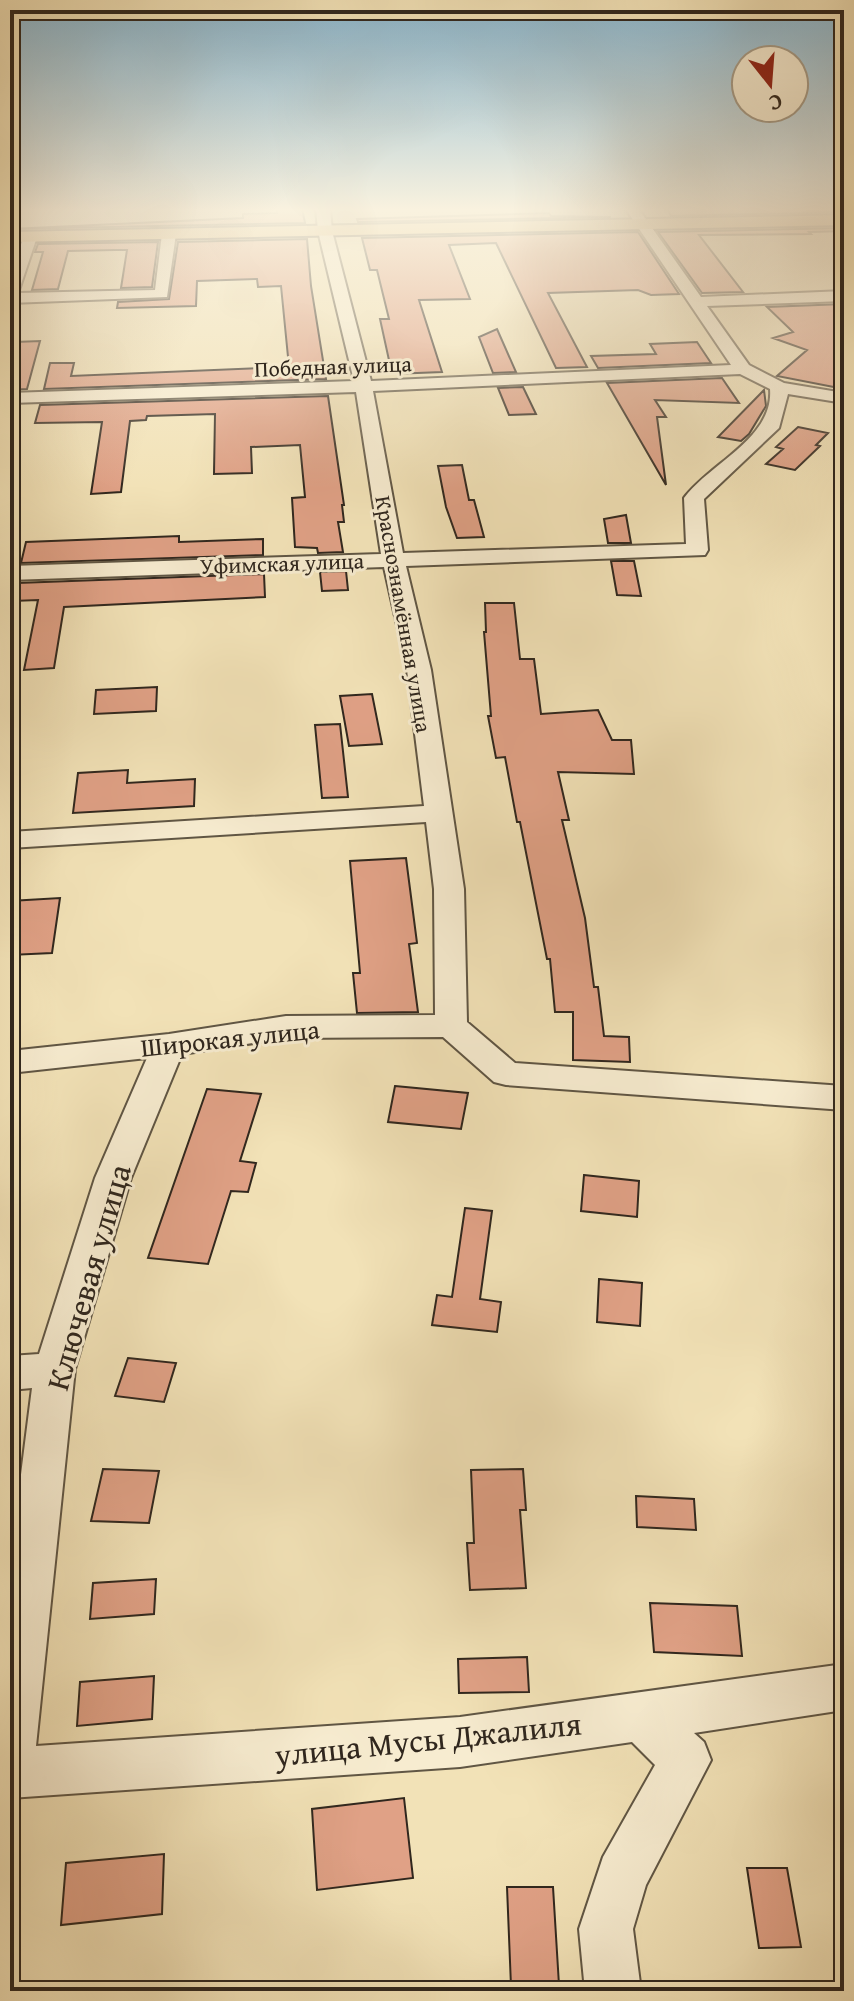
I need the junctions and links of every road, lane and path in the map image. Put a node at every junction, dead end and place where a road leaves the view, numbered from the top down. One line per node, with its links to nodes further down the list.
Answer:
1 (343, 301): 5 (street, Краснознамённая улица)
2 (712, 301): 3 (street)
3 (697, 302): 4 (street)
4 (743, 369): 5 (street, Победная улица); 6 (street, Победная улица)
5 (364, 387): 7 (street, Победная улица); 9 (street, Краснознамённая улица)
6 (779, 387): 8 (street, Победная улица); 9 (street, Уфимская улица)
7 (10, 398)
8 (844, 398)
9 (393, 559): 10 (street, Уфимская улица); 11 (street, Краснознамённая улица)
10 (10, 573)
11 (437, 813): 12 (street); 13 (street, Краснознамённая улица)
12 (10, 840)
13 (451, 1026): 14 (street, Широкая улица); 16 (street)
14 (169, 1045): 15 (street, Широкая улица); 17 (street, Ключевая улица)
15 (10, 1062)
16 (844, 1098)
17 (55, 1369): 18 (street); 21 (street, Ключевая улица)
18 (10, 1373)
19 (844, 1687): 20 (street, улица Мусы Джалиля)
20 (641, 1716): 22 (street, улица Мусы Джалиля); 23 (street)
21 (10, 1756)
22 (10, 1773)
23 (613, 1991)

